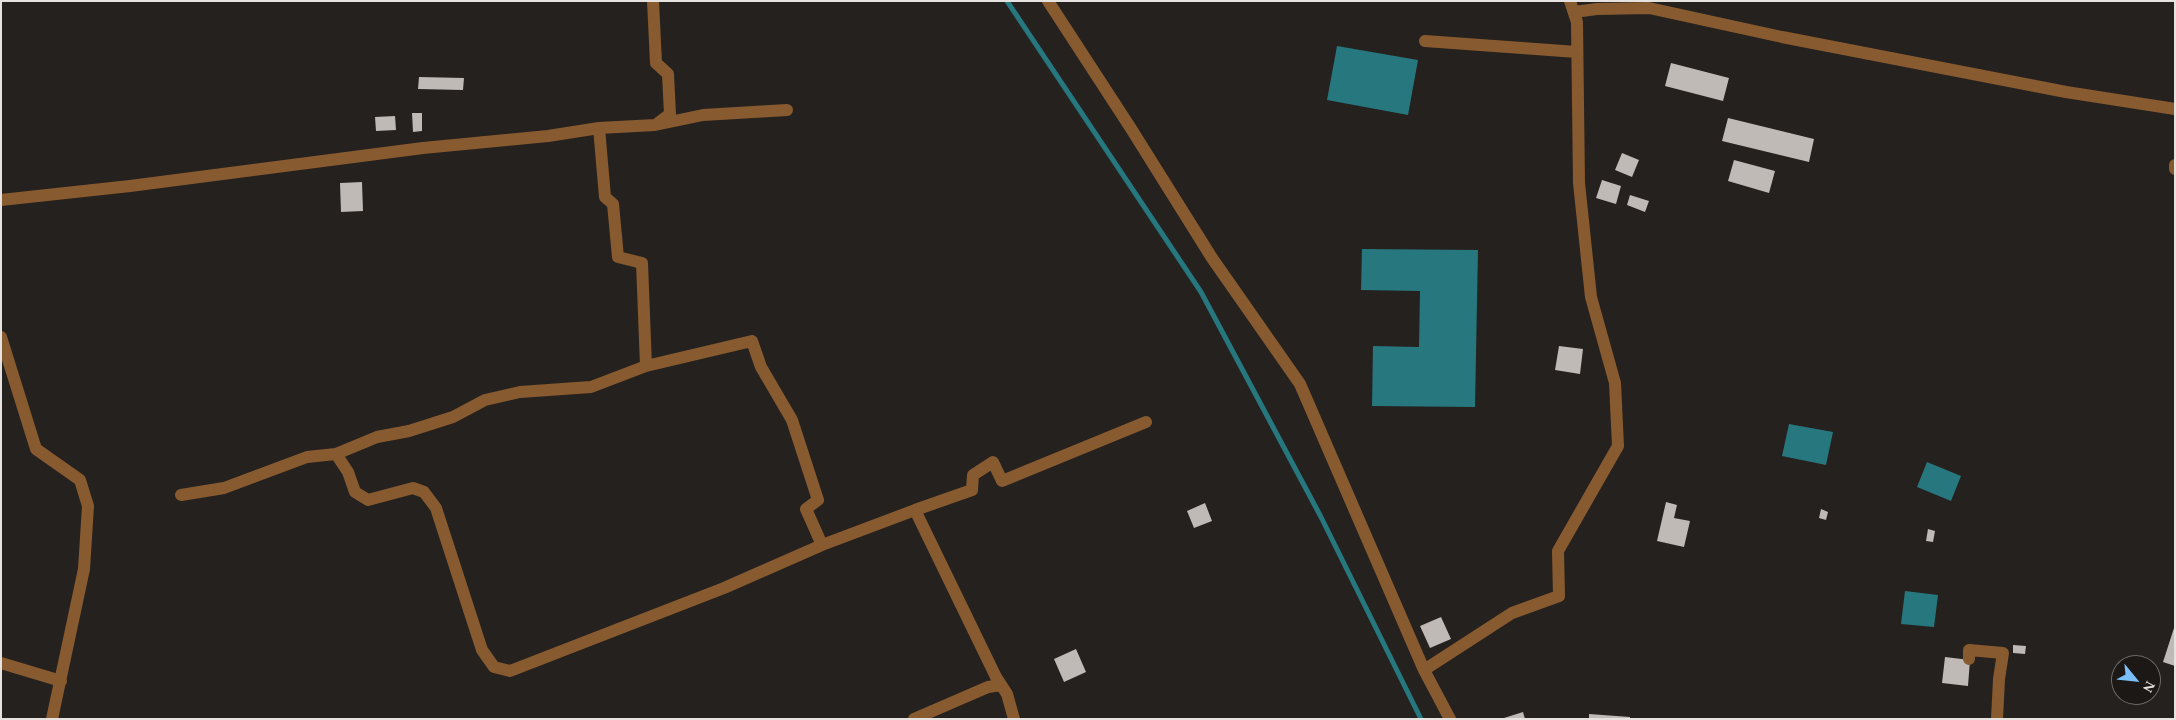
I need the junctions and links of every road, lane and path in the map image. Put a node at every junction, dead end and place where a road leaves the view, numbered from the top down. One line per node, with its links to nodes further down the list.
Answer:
1 (653, 1): 8 (street)
2 (1048, 1): 21 (street)
3 (1572, 7): 5 (street); 6 (street)
4 (1426, 41): 5 (street)
5 (1577, 52): 21 (street)
6 (2175, 109)
7 (787, 110): 8 (street)
8 (655, 125): 9 (street)
9 (599, 128): 11 (street); 13 (street)
10 (66, 192): 11 (street)
11 (1, 199)
12 (1, 337): 22 (street)
13 (646, 366): 15 (street); 18 (street)
14 (1146, 422): 17 (street)
15 (336, 454): 16 (street); 18 (street)
16 (181, 495)
17 (915, 510): 18 (street); 23 (street)
18 (822, 545)
19 (1970, 659): 28 (street)
20 (1, 663): 22 (street)
21 (1424, 670): 27 (street)
22 (61, 681): 24 (street)
23 (1001, 685): 25 (street); 26 (street)
24 (52, 719)
25 (914, 719)
26 (1014, 719)
27 (1450, 719)
28 (1996, 719)

